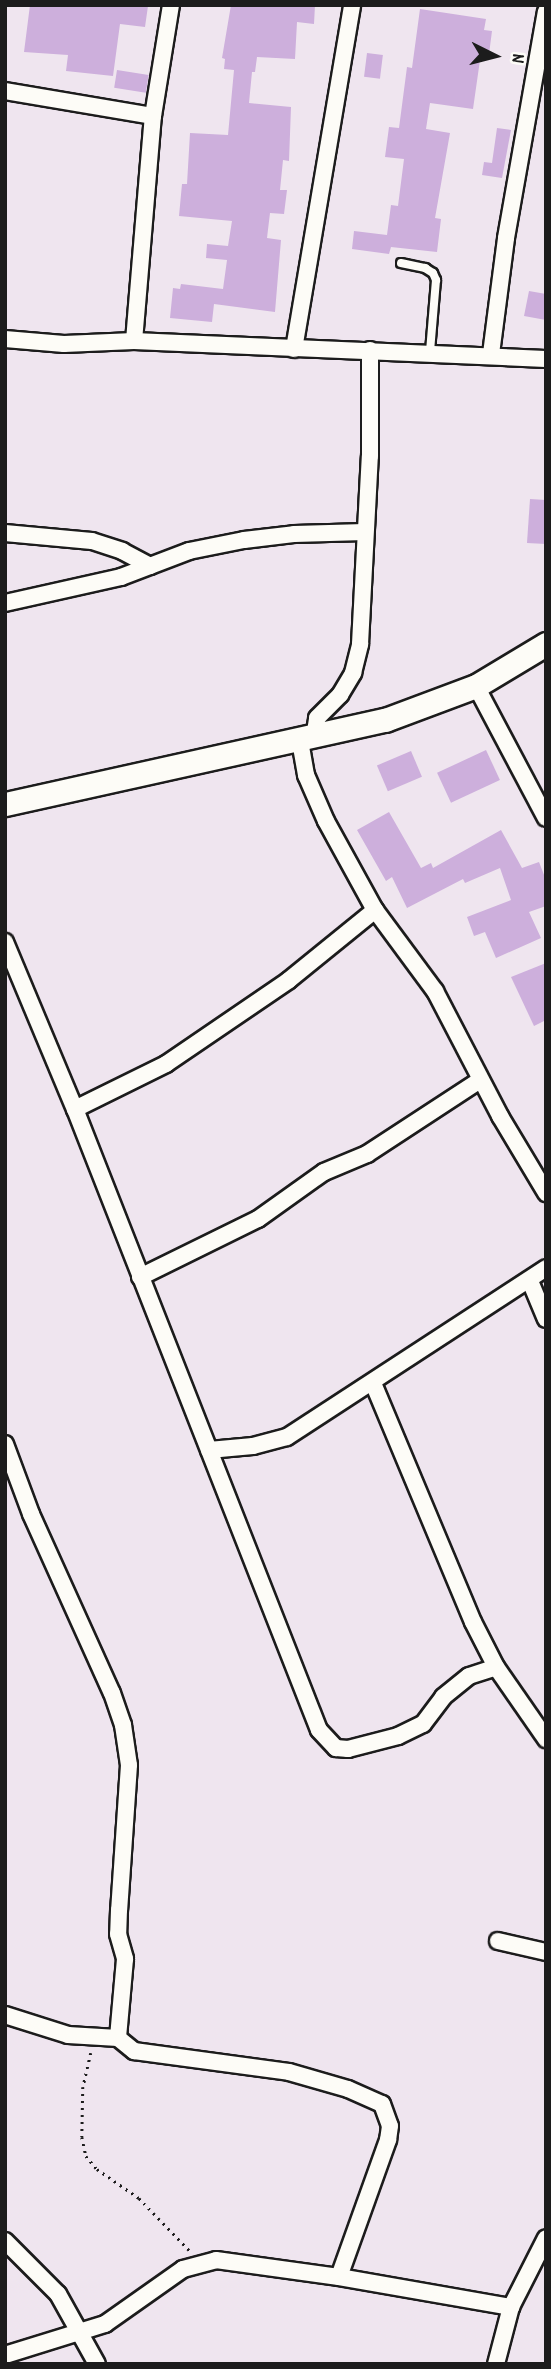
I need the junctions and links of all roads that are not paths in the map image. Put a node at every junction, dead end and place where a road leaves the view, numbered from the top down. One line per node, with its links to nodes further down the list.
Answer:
1 (171, 5): 5 (street)
2 (352, 5): 9 (street)
3 (546, 11): 12 (street)
4 (5, 91): 5 (street)
5 (153, 116): 8 (street)
6 (401, 263): 11 (lane)
7 (5, 340): 8 (street)
8 (134, 341): 9 (street)
9 (294, 349): 10 (street)
10 (370, 350): 11 (street); 14 (street)
11 (430, 352): 12 (street)
12 (491, 354): 13 (street)
13 (546, 359)
14 (365, 532): 16 (street); 20 (street)
15 (5, 533): 16 (street)
16 (150, 566): 17 (street)
17 (5, 603)
18 (546, 644): 19 (street)
19 (476, 686): 20 (street); 22 (street)
20 (307, 740): 21 (street); 23 (street)
21 (5, 804)
22 (546, 818)
23 (376, 910): 25 (street); 26 (street)
24 (5, 942): 26 (street)
25 (480, 1080): 27 (street); 29 (street)
26 (75, 1109): 29 (street)
27 (546, 1193)
28 (546, 1268): 30 (street)
29 (140, 1277): 34 (street)
30 (530, 1281): 31 (street); 32 (street)
31 (546, 1319)
32 (373, 1383): 34 (street); 35 (street)
33 (5, 1444): 40 (street)
34 (209, 1450): 35 (street)
35 (496, 1667): 36 (street)
36 (546, 1739)
37 (498, 1941): 38 (street)
38 (546, 1952)
39 (5, 2015): 40 (street)
40 (118, 2038): 43 (street)
41 (546, 2238): 44 (street)
42 (5, 2241): 45 (street)
43 (339, 2277): 44 (street); 45 (street)
44 (512, 2307): 48 (street)
45 (81, 2333): 46 (street); 47 (street)
46 (5, 2355)
47 (97, 2364)
48 (496, 2364)

